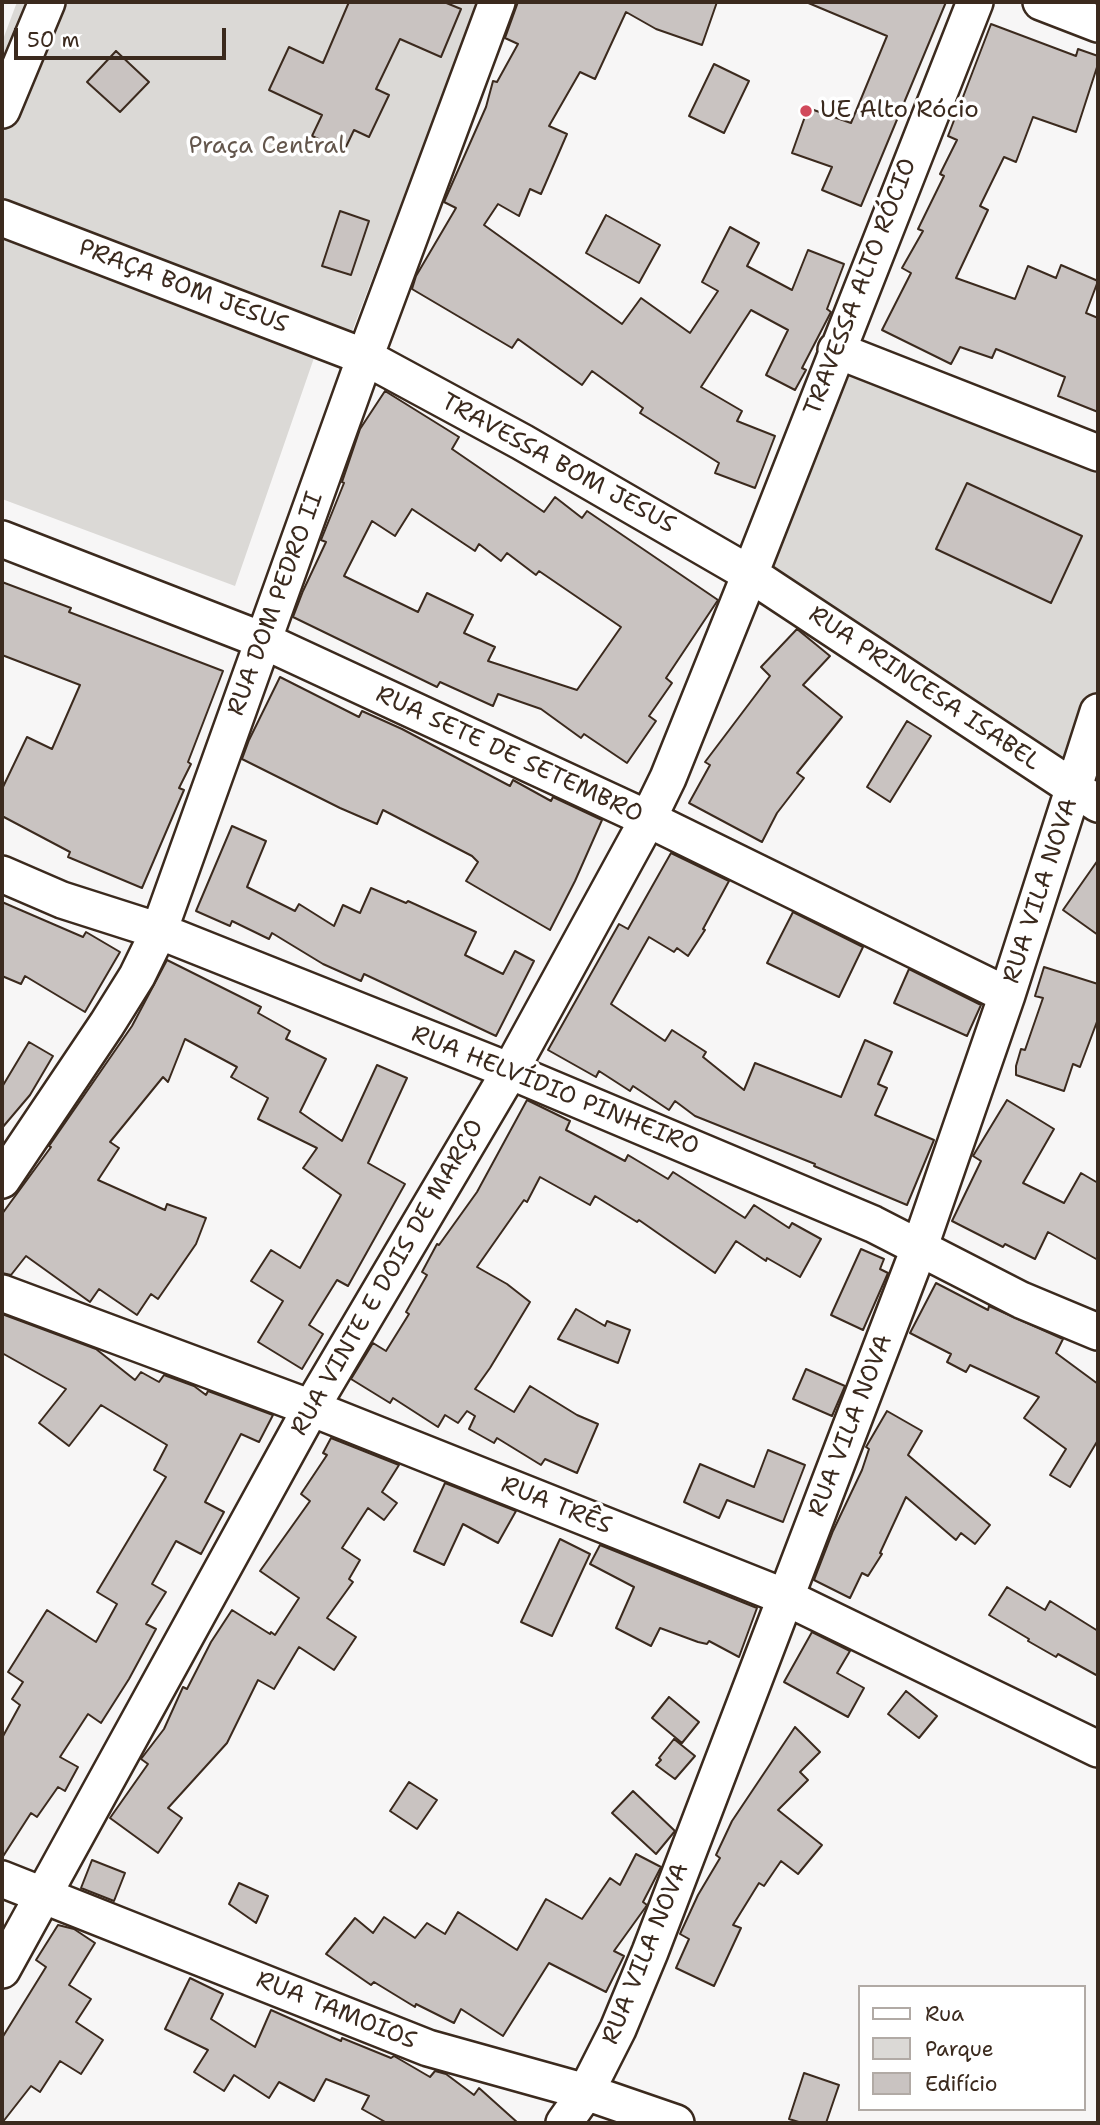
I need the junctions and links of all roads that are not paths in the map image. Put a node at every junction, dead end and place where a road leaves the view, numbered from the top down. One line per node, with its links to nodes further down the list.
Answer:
1 (47, 2): 6 (street)
2 (497, 2): 9 (street, RUA DOM PEDRO II)
3 (975, 2): 8 (street, TRAVESSA ALTO RÓCIO)
4 (1041, 2): 5 (street)
5 (1098, 24)
6 (2, 110)
7 (2, 218): 9 (street, PRAÇA BOM JESUS)
8 (836, 350): 10 (street); 12 (street, TRAVESSA ALTO RÓCIO)
9 (365, 357): 12 (street, TRAVESSA BOM JESUS); 13 (street, RUA DOM PEDRO II)
10 (1098, 453)
11 (2, 539): 13 (street, RUA SETE DE SETEMBRO)
12 (750, 574): 15 (street, RUA PRINCESA ISABEL); 16 (street, RUA VINTE E DOIS DE MARÇO)
13 (262, 640): 16 (street, RUA SETE DE SETEMBRO); 18 (street, RUA DOM PEDRO II)
14 (1098, 712): 15 (street, RUA VILA NOVA)
15 (1086, 797): 19 (street, RUA VILA NOVA)
16 (648, 819): 19 (street, RUA SETE DE SETEMBRO); 20 (street, RUA VINTE E DOIS DE MARÇO)
17 (2, 874): 18 (street, RUA HELVÍDIO PINHEIRO)
18 (159, 931): 20 (street, RUA HELVÍDIO PINHEIRO); 21 (street, RUA DOM PEDRO II)
19 (1007, 995): 22 (street, RUA VILA NOVA)
20 (510, 1071): 22 (street, RUA HELVÍDIO PINHEIRO); 25 (street, RUA VINTE E DOIS DE MARÇO)
21 (2, 1180)
22 (920, 1247): 24 (street, RUA HELVÍDIO PINHEIRO); 26 (street, RUA VILA NOVA)
23 (2, 1293): 25 (street, RUA TRÊS)
24 (1098, 1332)
25 (311, 1408): 26 (street, RUA TRÊS); 29 (street, RUA VINTE E DOIS DE MARÇO)
26 (785, 1597): 27 (street, RUA TRÊS); 31 (street, RUA VILA NOVA)
27 (1098, 1749)
28 (2, 1879): 29 (street, RUA TAMOIOS)
29 (42, 1894): 30 (street, RUA VINTE E DOIS DE MARÇO); 31 (street, RUA TAMOIOS)
30 (2, 1970)
31 (586, 2092): 32 (street, RUA VILA NOVA); 33 (street, RUA TAMOIOS)
32 (564, 2123)
33 (676, 2123)

